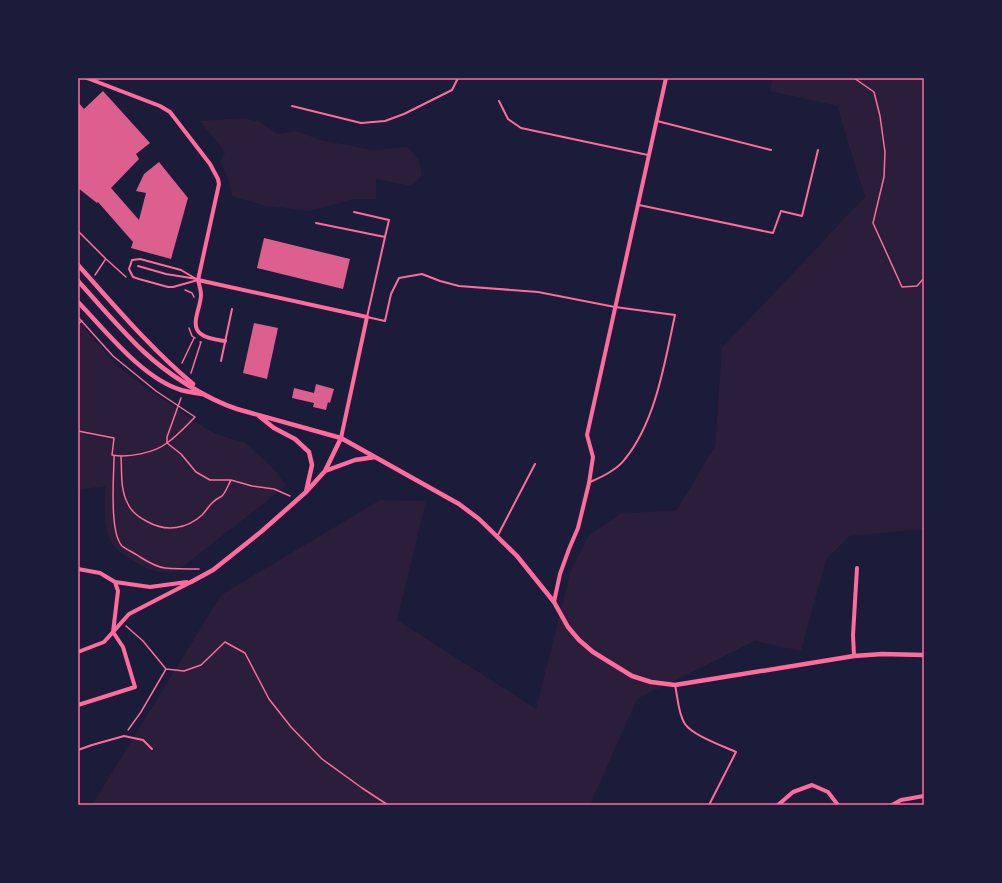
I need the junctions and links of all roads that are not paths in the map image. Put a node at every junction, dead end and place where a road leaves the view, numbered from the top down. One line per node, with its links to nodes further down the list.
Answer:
1 (87, 78): 16 (street)
2 (458, 78): 5 (lane)
3 (666, 78): 6 (street)
4 (499, 101): 9 (lane)
5 (292, 106)
6 (656, 121): 7 (lane); 9 (street)
7 (771, 150)
8 (818, 150): 10 (lane)
9 (649, 155): 10 (street)
10 (638, 205): 19 (street)
11 (354, 212): 13 (lane)
12 (316, 223): 13 (lane)
13 (385, 237): 21 (lane)
14 (78, 265): 24 (street)
15 (138, 266): 16 (lane)
16 (198, 280): 16 (lane); 21 (street); 22 (street)
17 (78, 281): 24 (street)
18 (78, 302): 24 (street)
19 (615, 307): 21 (lane); 30 (street); 30 (lane)
20 (232, 309): 22 (lane)
21 (367, 317): 26 (street)
22 (225, 341): 23 (lane)
23 (221, 361)
24 (206, 395): 25 (street)
25 (256, 414): 26 (street); 31 (street)
26 (341, 438): 27 (street); 29 (street)
27 (375, 457): 29 (street); 32 (street)
28 (535, 464): 32 (lane)
29 (325, 471): 31 (street)
30 (589, 483): 37 (street)
31 (306, 492): 36 (street)
32 (497, 536): 37 (street)
33 (857, 568): 41 (street)
34 (78, 569): 35 (street)
35 (115, 582): 36 (street); 38 (street)
36 (191, 582): 38 (street)
37 (554, 602): 42 (street)
38 (113, 632): 39 (street); 43 (street)
39 (78, 652)
40 (924, 655): 41 (street)
41 (854, 656): 42 (street)
42 (675, 685): 47 (lane)
43 (78, 705)
44 (152, 749): 45 (lane)
45 (78, 750)
46 (924, 796): 50 (street)
47 (709, 805)
48 (778, 805): 49 (street)
49 (838, 805)
50 (892, 805)

